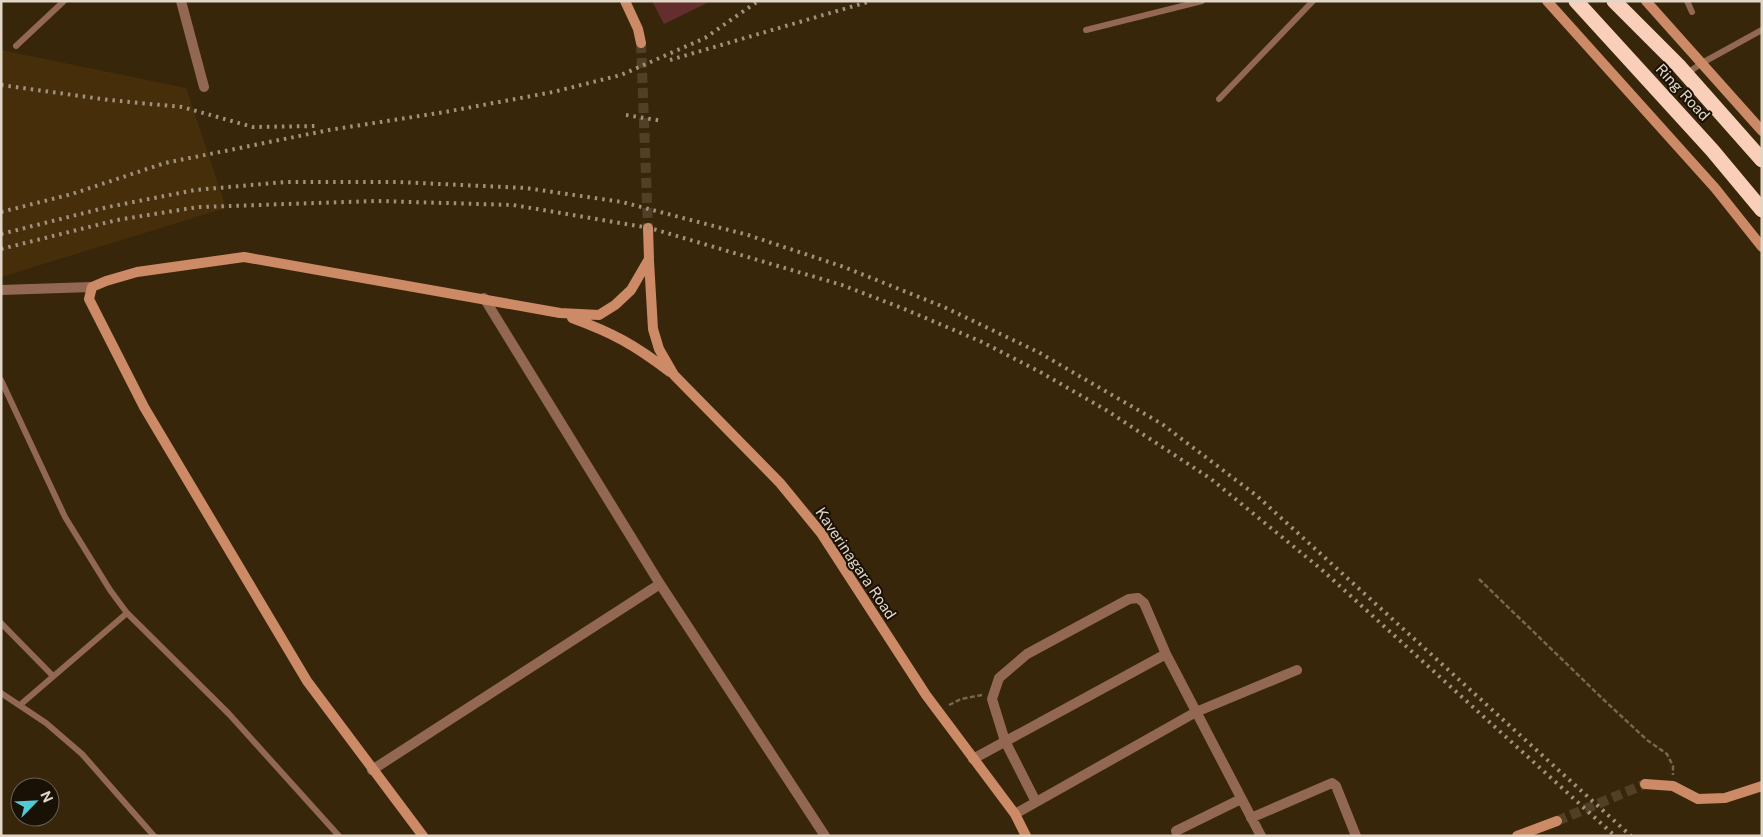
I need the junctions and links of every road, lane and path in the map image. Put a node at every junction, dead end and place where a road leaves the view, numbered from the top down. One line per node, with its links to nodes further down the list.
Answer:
1 (64, 1): 15 (lane)
2 (181, 1): 18 (street)
3 (625, 1): 14 (street)
4 (1202, 1): 12 (lane)
5 (1313, 1): 19 (lane)
6 (1547, 1): 24 (street)
7 (1576, 1): 22 (highway, Ring Road)
8 (1614, 1): 17 (highway, Ring Road)
9 (1646, 1): 16 (street)
10 (1687, 1): 11 (lane)
11 (1692, 12)
12 (1086, 30)
13 (1762, 30): 16 (lane)
14 (641, 43)
15 (16, 46)
16 (1702, 62): 17 (lane); 20 (street)
17 (1686, 74): 21 (highway, Ring Road)
18 (204, 87)
19 (1219, 99)
20 (1762, 131)
21 (1762, 160)
22 (1762, 210)
23 (648, 228): 25 (street, Kaverinagara Road)
24 (1762, 246)
25 (649, 259): 29 (street); 30 (street, Kaverinagara Road)
26 (92, 287): 27 (street); 28 (street); 46 (street)
27 (1, 290)
28 (484, 298): 29 (street); 33 (street)
29 (560, 313): 30 (street)
30 (674, 375): 42 (street, Kaverinagara Road)
31 (1, 380): 34 (lane)
32 (1479, 580): 48 (path)
33 (660, 584): 46 (street); 59 (street)
34 (127, 613): 38 (lane); 57 (lane)
35 (1, 623): 38 (lane)
36 (1166, 654): 39 (street); 43 (street); 44 (street)
37 (1297, 670): 43 (street)
38 (52, 675): 41 (lane)
39 (995, 691): 42 (path); 44 (street)
40 (1, 693): 41 (lane)
41 (20, 705): 56 (lane)
42 (938, 710): 45 (street, Kaverinagara Road)
43 (1196, 712): 50 (street); 51 (street)
44 (1005, 741): 45 (street); 51 (street)
45 (973, 759): 52 (street, Kaverinagara Road)
46 (372, 770): 58 (street)
47 (1644, 784): 48 (street)
48 (1673, 786): 49 (street)
49 (1762, 786)
50 (1241, 799): 53 (street); 55 (street)
51 (1036, 802): 52 (street)
52 (1015, 814): 60 (street, Kaverinagara Road)
53 (1251, 818): 61 (street); 62 (street)
54 (1557, 821): 63 (street)
55 (1176, 831)
56 (154, 836)
57 (339, 836)
58 (423, 836)
59 (825, 836)
60 (1026, 836)
61 (1261, 836)
62 (1356, 836)
63 (1518, 836)

